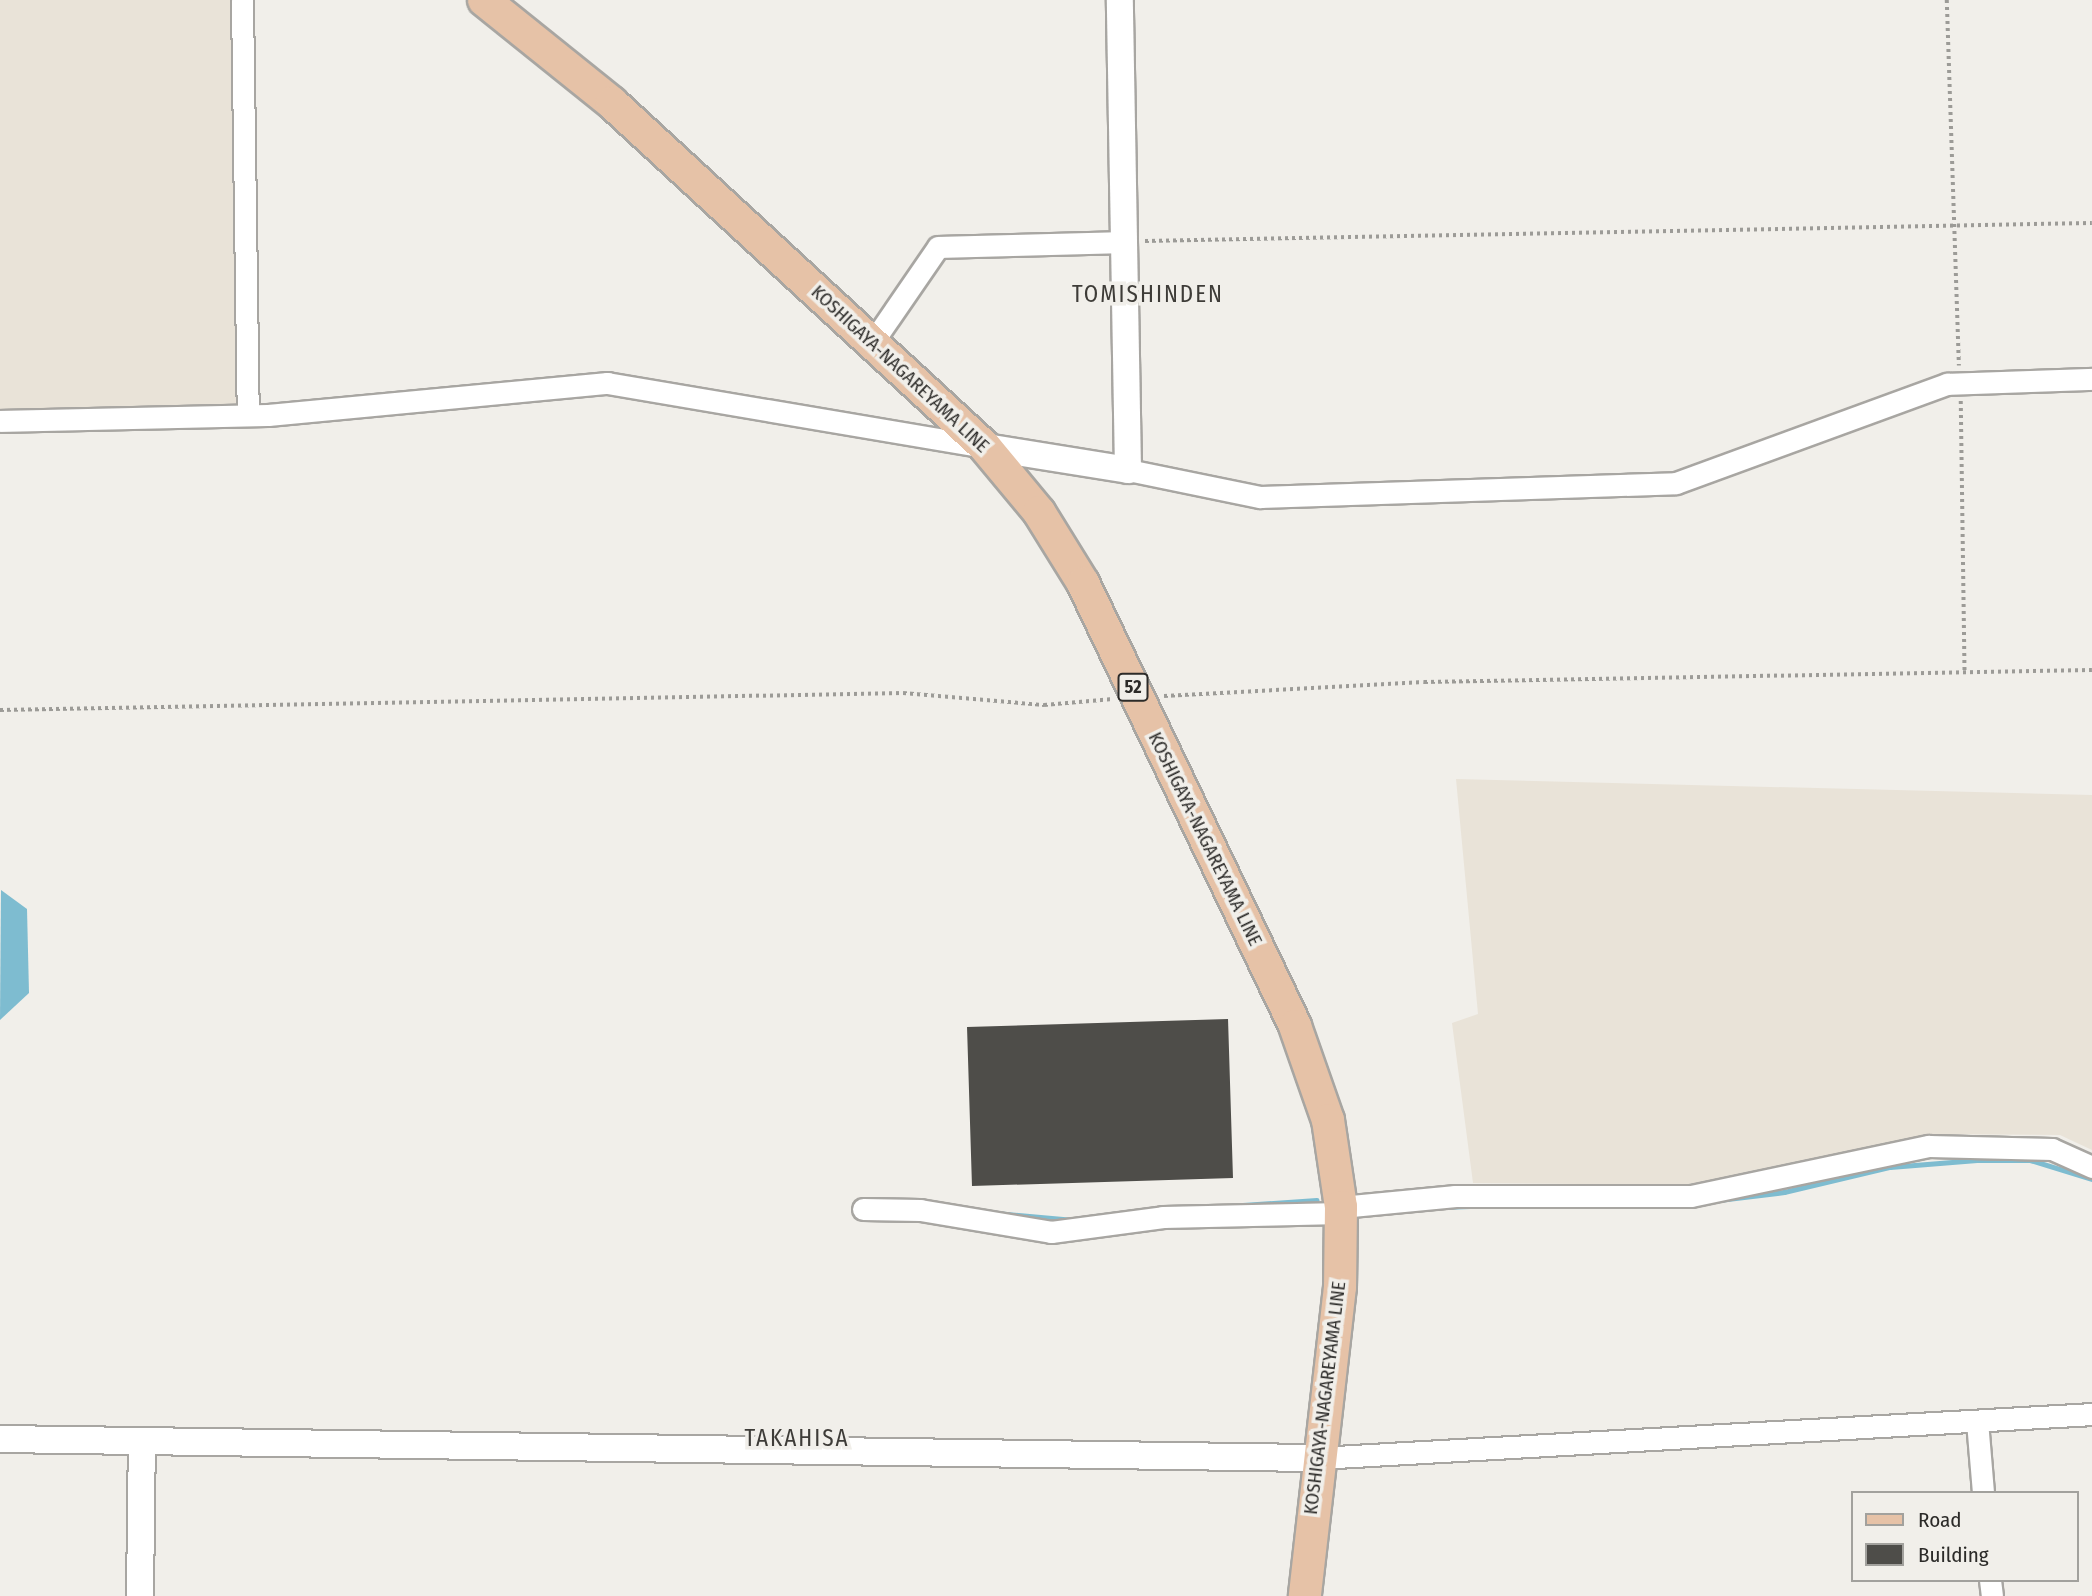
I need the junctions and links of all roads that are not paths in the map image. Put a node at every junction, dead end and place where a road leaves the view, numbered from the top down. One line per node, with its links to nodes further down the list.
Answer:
1 (242, 0): 7 (street)
2 (484, 0): 5 (main road, KOSHIGAYA-NAGAREYAMA LINE / 52)
3 (1120, 0): 4 (street)
4 (1125, 242): 5 (street); 10 (street)
5 (872, 342): 9 (main road, KOSHIGAYA-NAGAREYAMA LINE / 52)
6 (2092, 379): 10 (street)
7 (248, 415): 8 (street); 9 (street)
8 (0, 421)
9 (985, 447): 10 (street); 13 (main road, KOSHIGAYA-NAGAREYAMA LINE / 52)
10 (1128, 470)
11 (2092, 1167): 13 (street)
12 (863, 1209): 13 (street)
13 (1341, 1210): 18 (main road, KOSHIGAYA-NAGAREYAMA LINE / 52)
14 (2092, 1414): 15 (street)
15 (1977, 1421): 18 (street); 19 (street)
16 (0, 1439): 17 (street)
17 (142, 1442): 18 (street); 20 (street)
18 (1318, 1458): 21 (main road, KOSHIGAYA-NAGAREYAMA LINE / 52)
19 (1983, 1491)
20 (140, 1596)
21 (1305, 1596)

